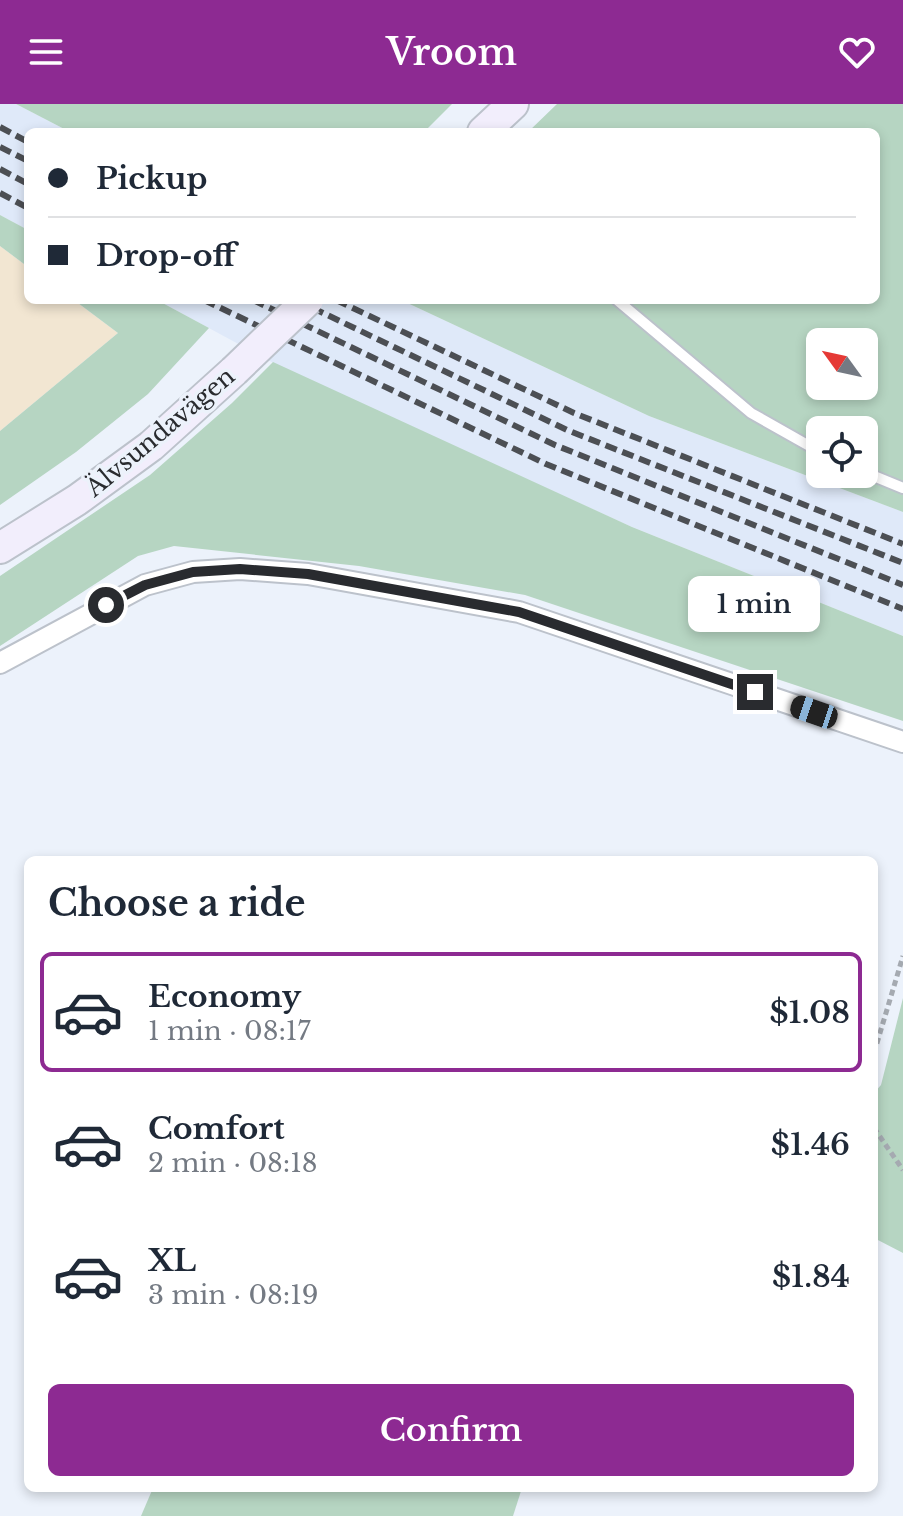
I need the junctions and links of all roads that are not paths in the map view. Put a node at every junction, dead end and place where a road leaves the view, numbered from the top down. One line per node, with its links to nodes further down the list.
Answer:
1 (513, 104): 2 (street)
2 (487, 128)
3 (304, 304): 8 (street, Älvsundavägen, bridge)
4 (622, 304): 5 (lane)
5 (806, 444)
6 (878, 478): 7 (lane)
7 (903, 488)
8 (0, 548)
9 (0, 663): 10 (street)
10 (903, 742)

